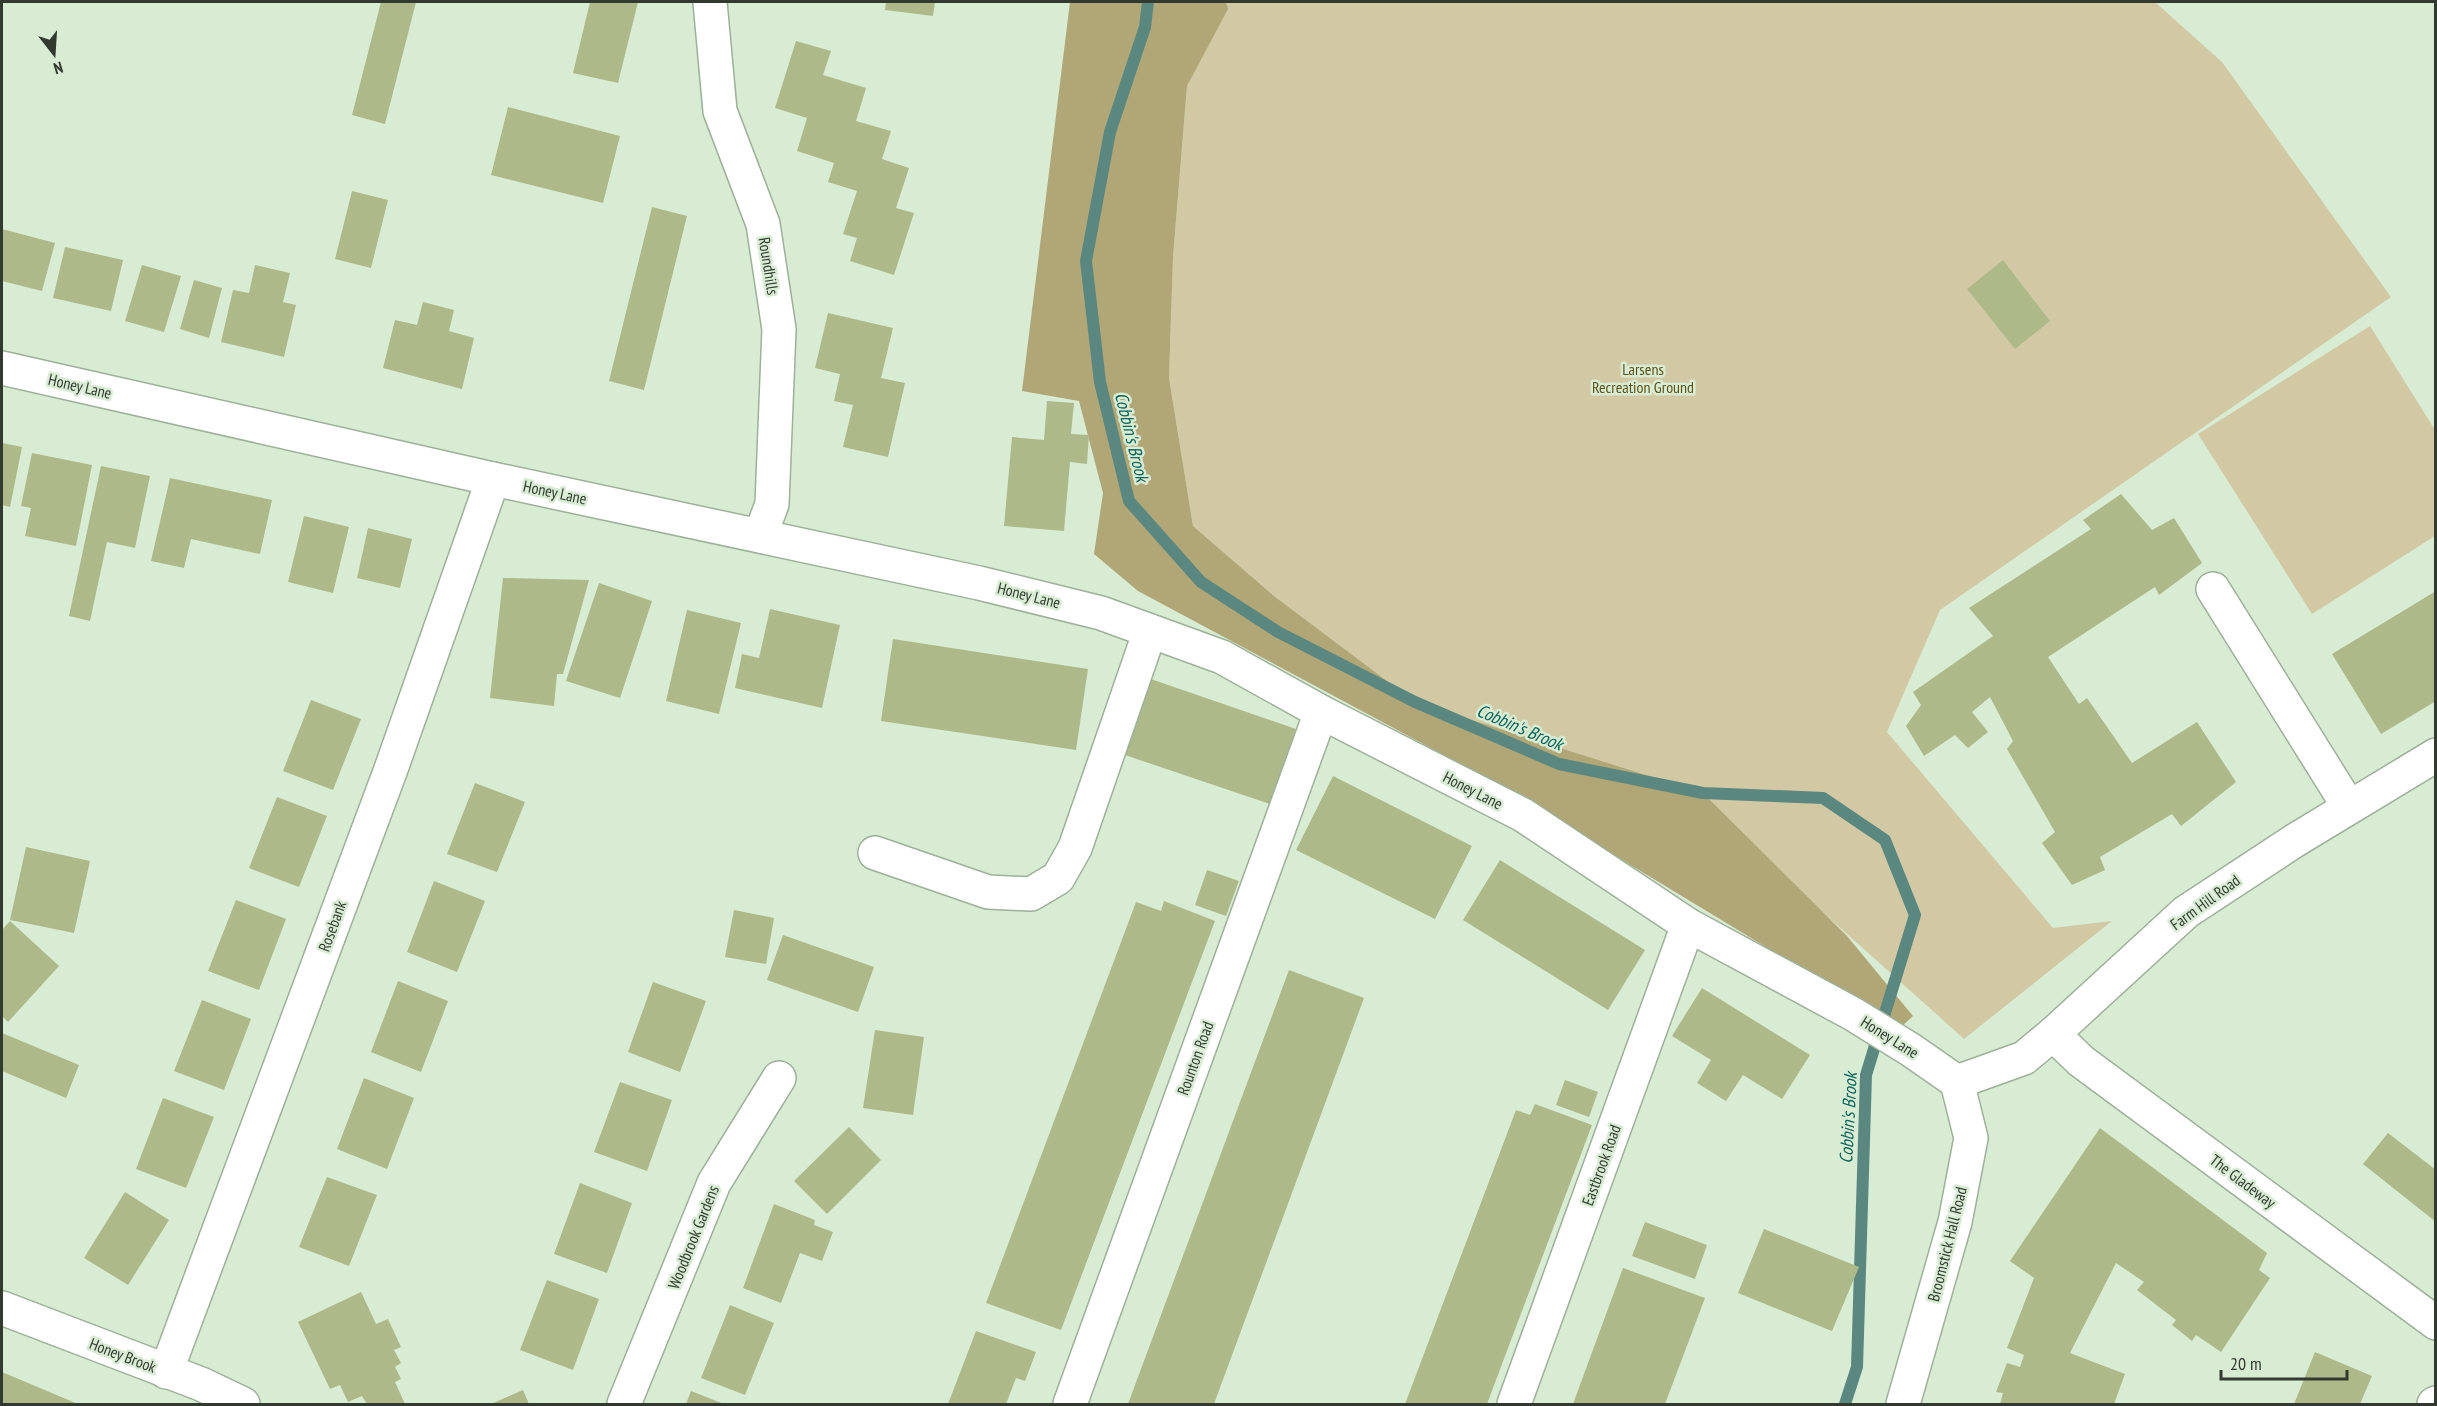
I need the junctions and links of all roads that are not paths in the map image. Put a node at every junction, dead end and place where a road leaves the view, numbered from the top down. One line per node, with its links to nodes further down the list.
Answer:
1 (710, 2): 4 (street, Roundhills)
2 (2, 369): 3 (street, Honey Lane)
3 (493, 479): 4 (street, Honey Lane); 17 (street, Rosebank)
4 (760, 536): 6 (street, Honey Lane)
5 (2213, 589): 9 (street)
6 (1150, 631): 7 (street, Honey Lane); 10 (street)
7 (1321, 712): 11 (street, Honey Lane); 20 (street, Rounton Road)
8 (2436, 755): 9 (street, Farm Hill Road)
9 (2349, 807): 12 (street, Farm Hill Road)
10 (875, 853)
11 (1688, 925): 14 (street, Honey Lane); 21 (street, Eastbrook Road)
12 (2053, 1034): 14 (street, Farm Hill Road); 16 (street, The Gladeway)
13 (780, 1078): 19 (street, Woodbrook Gardens)
14 (1958, 1082): 22 (street, Broomstick Hall Road)
15 (2, 1308): 17 (street, Honey Brook)
16 (2436, 1323)
17 (166, 1372): 18 (street, Honey Brook)
18 (243, 1404)
19 (624, 1404)
20 (1070, 1404)
21 (1514, 1404)
22 (1903, 1404)

